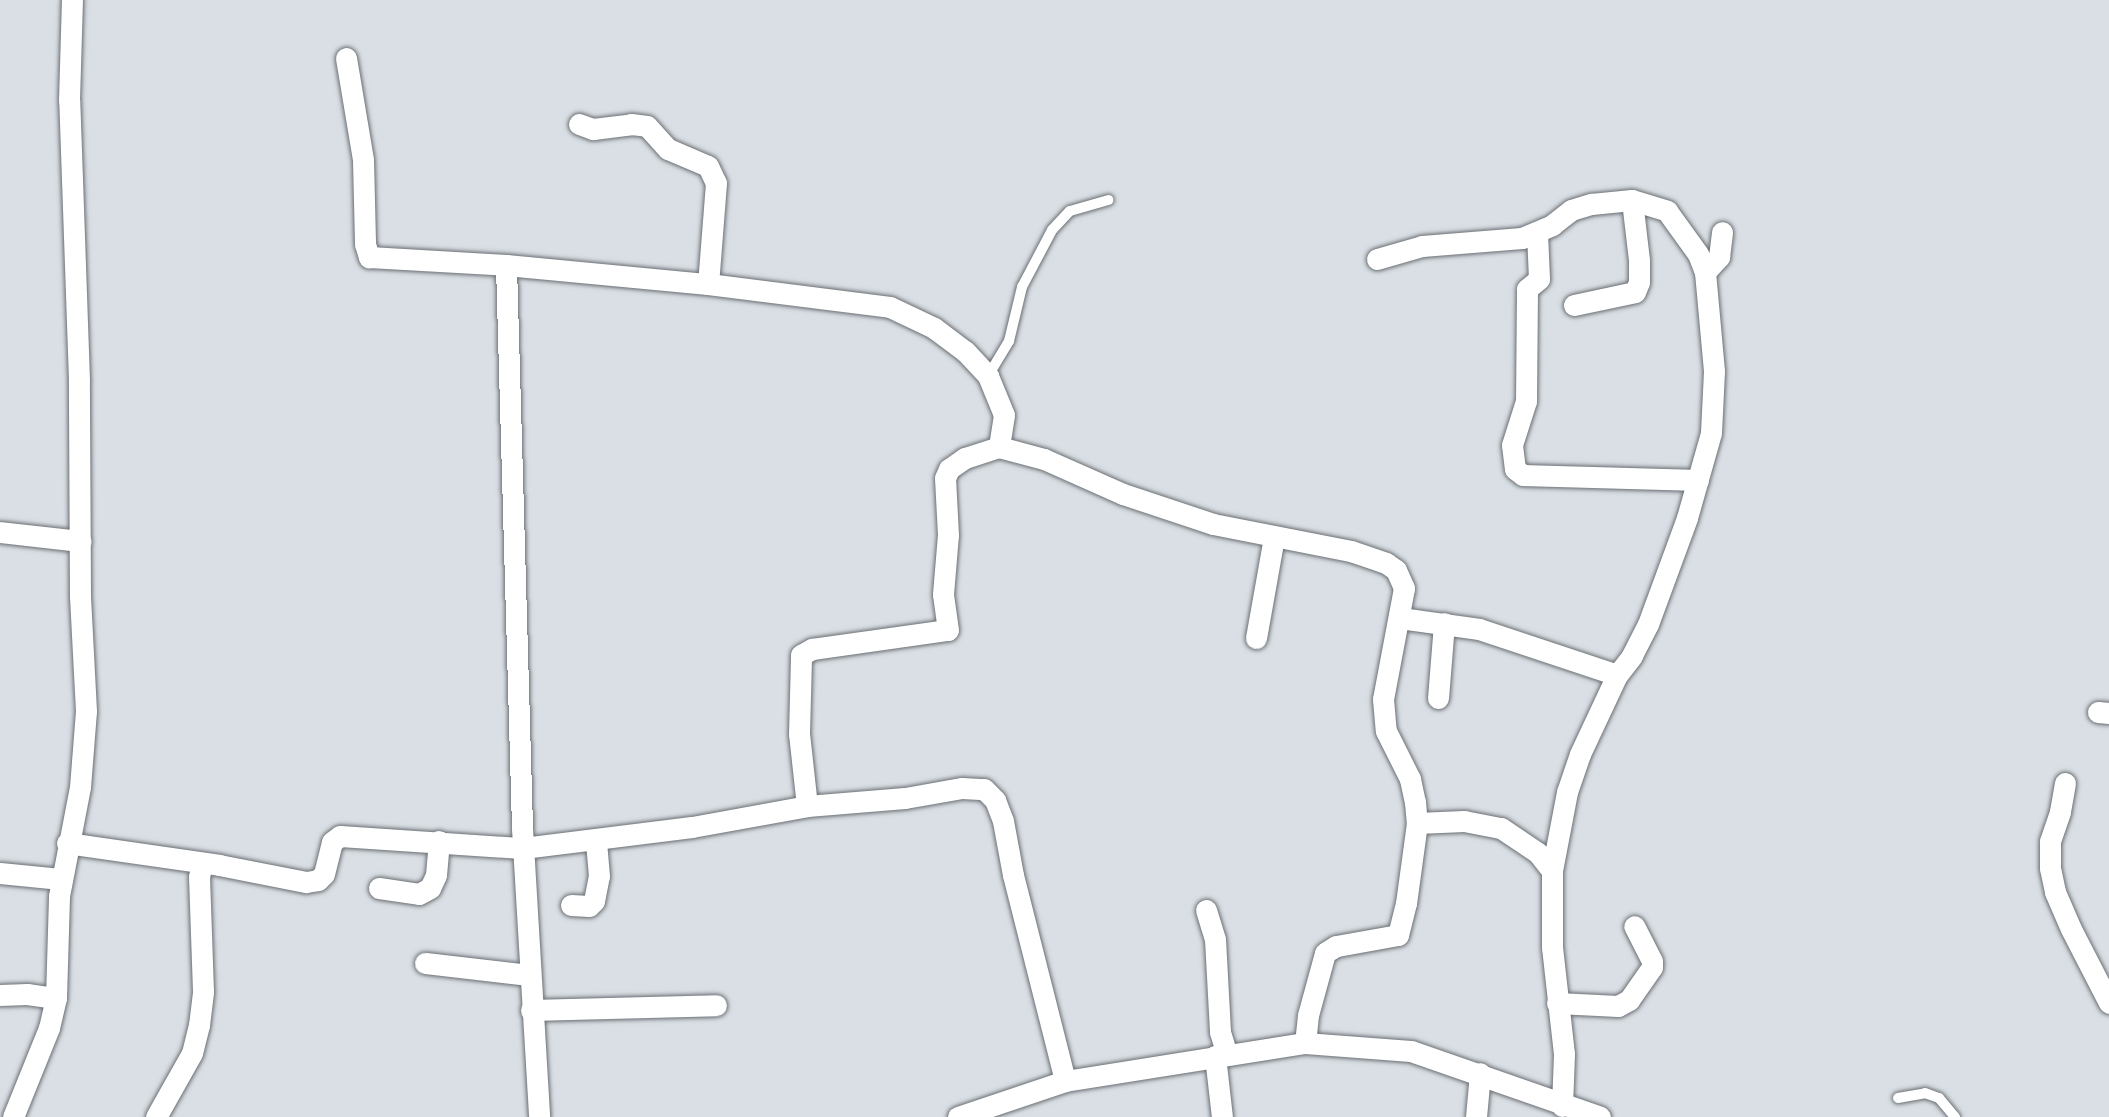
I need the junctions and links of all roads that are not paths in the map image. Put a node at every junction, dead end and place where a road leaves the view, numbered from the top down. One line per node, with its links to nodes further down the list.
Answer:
1 (72, 0): 18 (street)
2 (346, 58): 9 (street)
3 (579, 124): 11 (street)
4 (1108, 200): 13 (lane)
5 (1632, 200): 7 (street); 10 (street); 12 (street)
6 (1722, 232): 10 (street)
7 (1537, 233): 8 (street); 15 (street)
8 (1377, 259)
9 (506, 265): 11 (street); 30 (street)
10 (1705, 272): 15 (street)
11 (708, 284): 13 (street)
12 (1574, 305)
13 (988, 376): 14 (street)
14 (999, 447): 17 (street); 25 (street)
15 (1698, 480): 22 (street)
16 (0, 532): 18 (street)
17 (1274, 537): 19 (street); 21 (street)
18 (80, 541): 29 (street)
19 (1400, 618): 20 (street); 26 (street)
20 (1444, 623): 22 (street); 23 (street)
21 (1256, 638)
22 (1617, 675): 32 (street)
23 (1438, 698)
24 (2066, 783): 44 (street)
25 (807, 806): 27 (street); 50 (street)
26 (1417, 822): 32 (street); 47 (street)
27 (596, 839): 30 (street); 36 (street)
28 (439, 841): 30 (street); 31 (street); 35 (street)
29 (67, 843): 31 (street); 34 (street)
30 (523, 848): 40 (street)
31 (202, 863): 54 (street)
32 (1552, 872): 43 (street)
33 (0, 873): 34 (street)
34 (61, 878): 42 (street)
35 (379, 888)
36 (571, 905)
37 (1206, 910): 48 (street)
38 (1634, 926): 43 (street)
39 (425, 963): 40 (street)
40 (529, 975): 46 (street)
41 (0, 995): 42 (street)
42 (55, 998): 53 (street)
43 (1557, 1003): 52 (street)
44 (2109, 1003)
45 (716, 1005): 46 (street)
46 (531, 1010): 55 (street)
47 (1305, 1044): 48 (street); 49 (street)
48 (1221, 1055): 50 (street); 57 (street)
49 (1480, 1073): 52 (street); 58 (street)
50 (1065, 1081): 56 (street)
51 (1898, 1098): 60 (lane)
52 (1562, 1106): 59 (street)
53 (13, 1117)
54 (156, 1117)
55 (538, 1117)
56 (958, 1117)
57 (1222, 1117)
58 (1476, 1117)
59 (1600, 1117)
60 (1955, 1117)

